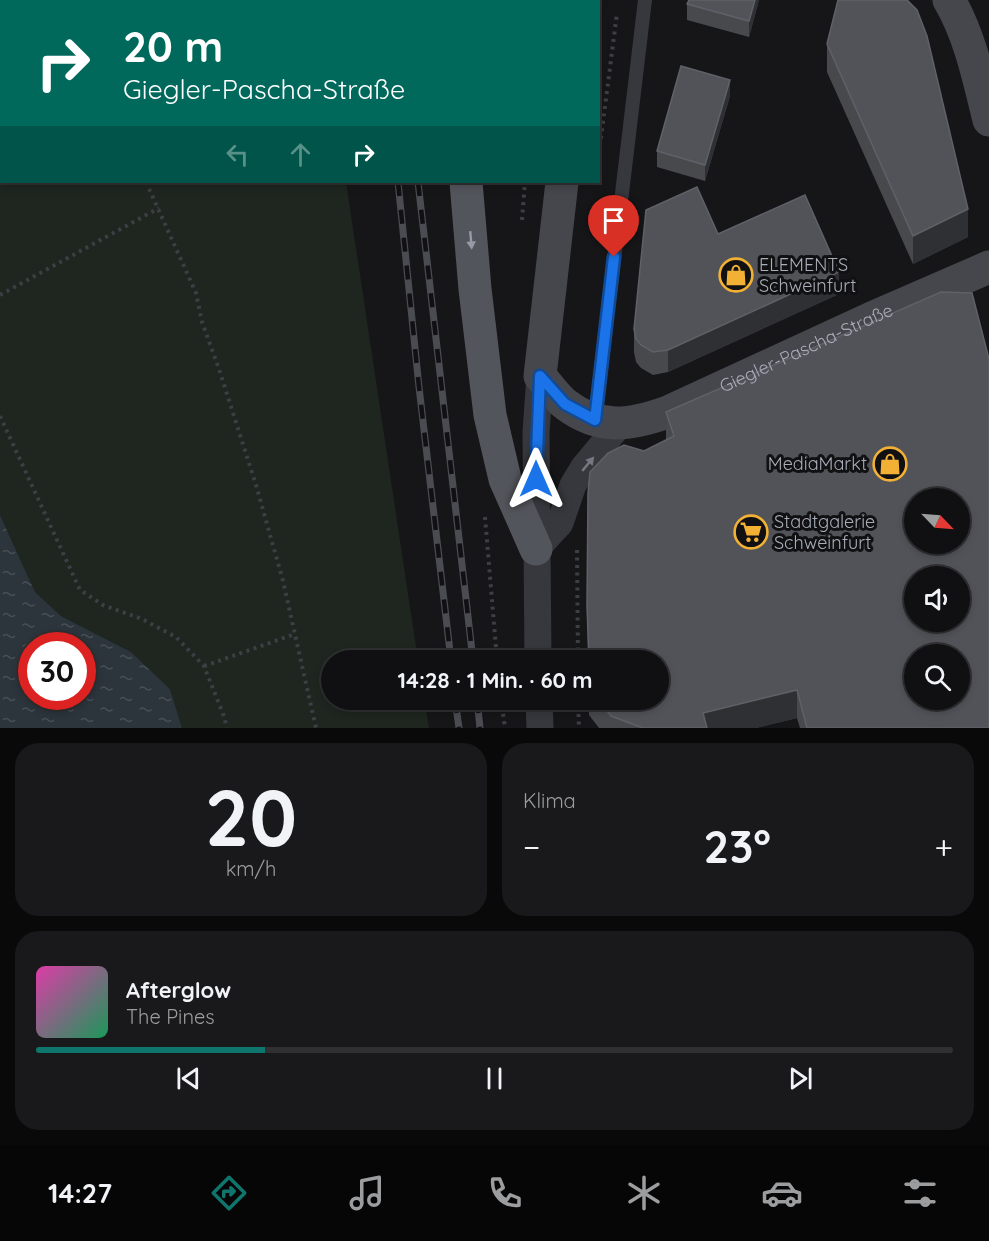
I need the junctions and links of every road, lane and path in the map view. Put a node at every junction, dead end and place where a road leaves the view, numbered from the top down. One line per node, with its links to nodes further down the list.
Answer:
1 (645, 0): 16 (lane)
2 (949, 0): 5 (street)
3 (617, 12): 7 (path)
4 (989, 47): 5 (street)
5 (980, 83): 6 (street)
6 (989, 120)
7 (600, 145)
8 (146, 183): 11 (path)
9 (466, 183): 18 (main road, one-way to 18)
10 (562, 183): 14 (street)
11 (159, 208): 13 (path); 19 (path)
12 (989, 267): 16 (street, Giegler-Pascha-Straße)
13 (0, 295)
14 (540, 376): 16 (street); 18 (street)
15 (0, 416): 22 (path)
16 (608, 422): 18 (street, one-way to 16)
17 (483, 508): 20 (path)
18 (536, 549): 21 (street)
19 (295, 634): 22 (path); 27 (path)
20 (496, 650)
21 (538, 650)
22 (204, 666): 26 (path)
23 (503, 710): 28 (path)
24 (539, 710): 29 (street)
25 (579, 710): 30 (path)
26 (226, 728)
27 (316, 728)
28 (505, 728)
29 (540, 728)
30 (579, 728)

